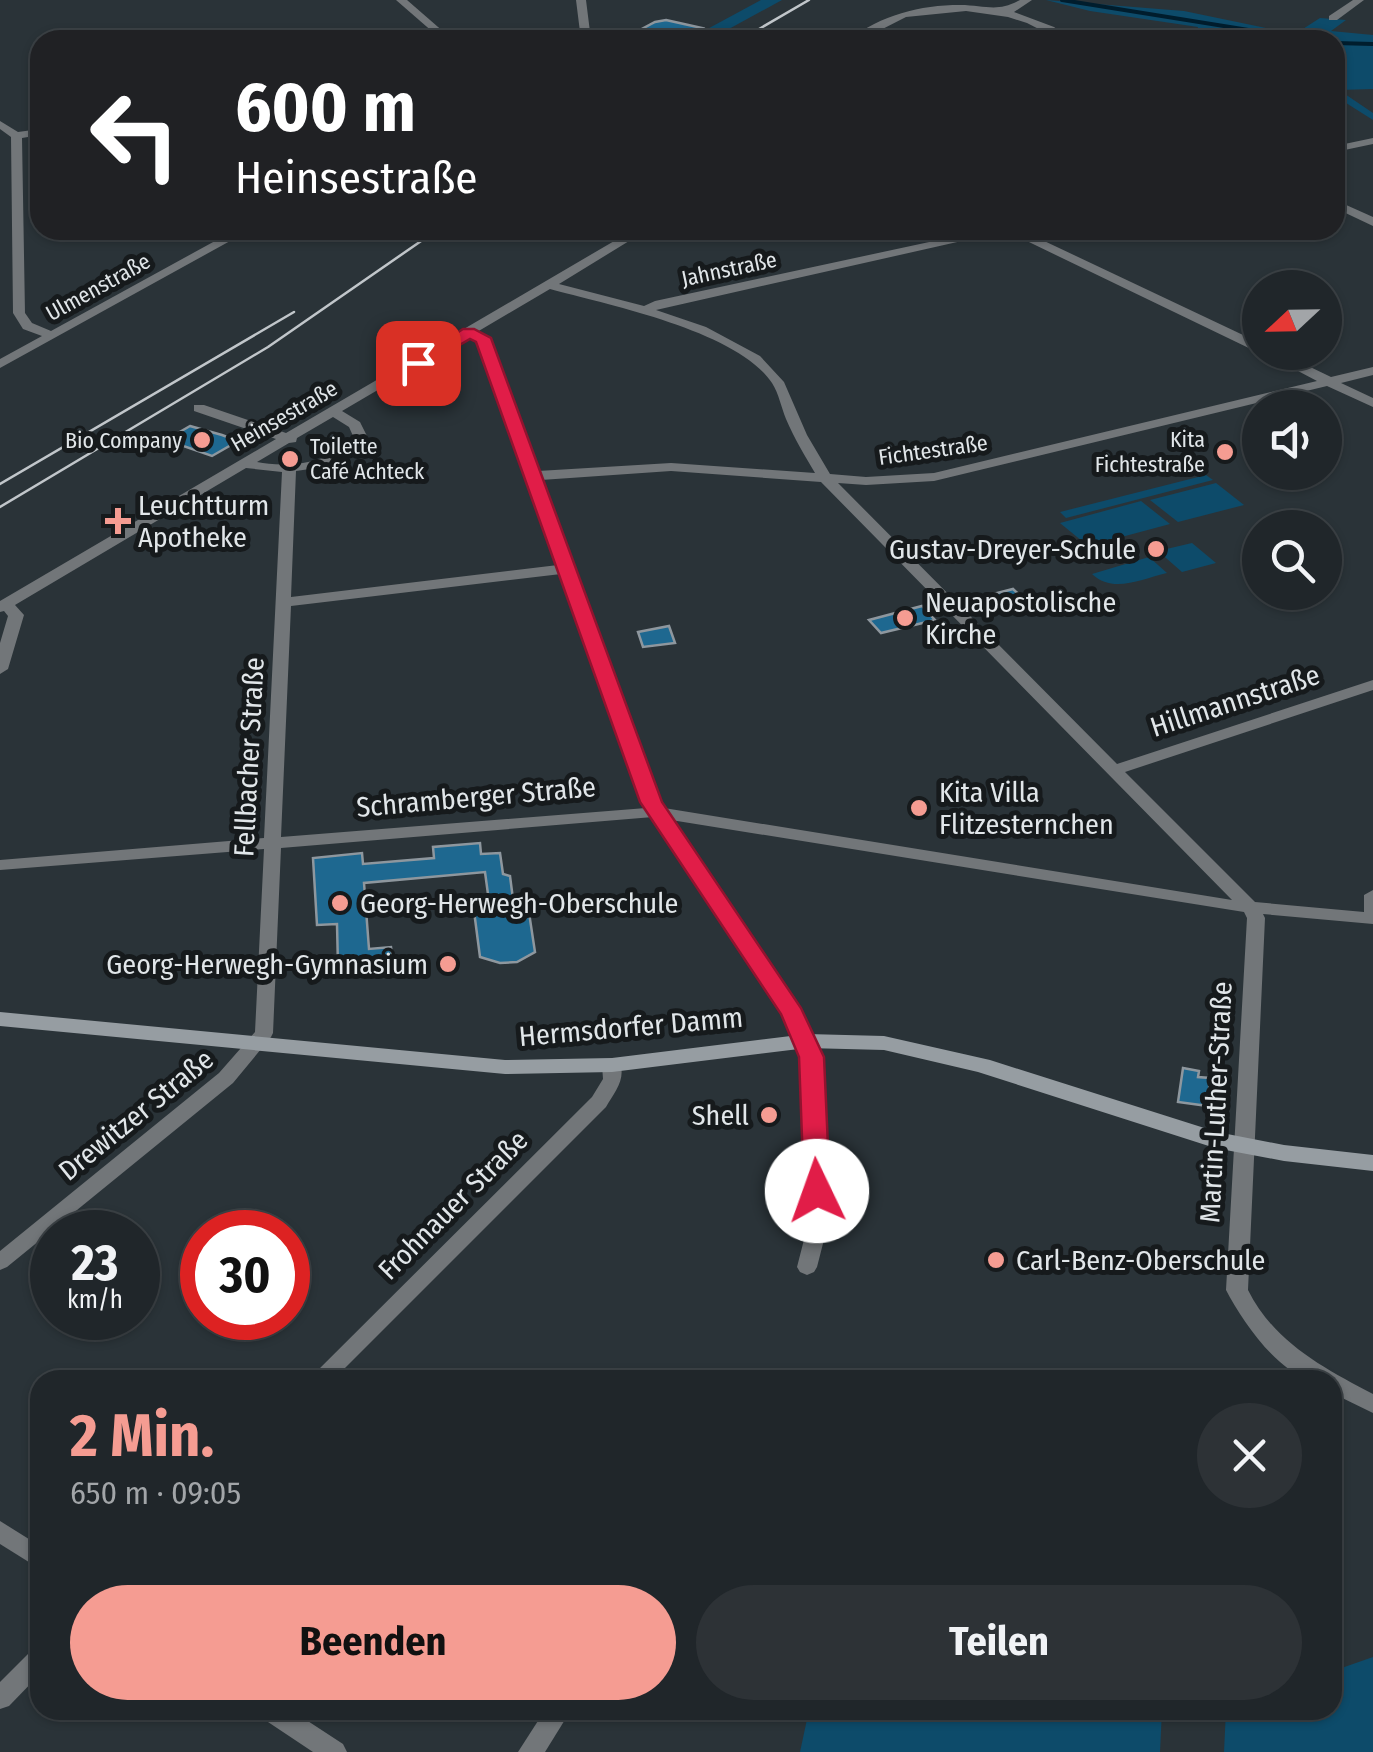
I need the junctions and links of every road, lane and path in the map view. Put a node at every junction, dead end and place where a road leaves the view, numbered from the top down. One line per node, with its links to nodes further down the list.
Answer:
1 (401, 0): 7 (street)
2 (582, 0): 8 (street)
3 (1027, 0): 5 (street)
4 (1359, 0): 6 (street)
5 (1003, 14): 9 (street); 10 (street)
6 (1333, 18)
7 (436, 30)
8 (585, 30)
9 (875, 30)
10 (1049, 30)
11 (0, 124): 13 (street)
12 (30, 134): 13 (street)
13 (16, 136): 16 (street)
14 (1373, 141): 15 (street)
15 (1345, 147)
16 (16, 192): 17 (street); 27 (street)
17 (0, 194)
18 (1345, 208): 19 (street)
19 (1373, 222)
20 (226, 240): 27 (street, Ulmenstraße)
21 (624, 240): 24 (street, Heinsestraße)
22 (955, 240): 25 (street, Jahnstraße)
23 (1033, 240): 28 (street)
24 (550, 284): 25 (street); 26 (street, Heinsestraße)
25 (643, 312): 40 (street)
26 (468, 333): 35 (street, Heinsestraße); 39 (street)
27 (51, 336): 29 (street, Ulmenstraße)
28 (1242, 339)
29 (0, 364)
30 (1305, 370): 32 (street)
31 (1373, 372): 32 (street, Fichtestraße)
32 (1329, 382): 33 (street); 40 (street, Fichtestraße)
33 (1373, 403)
34 (199, 408): 36 (street)
35 (336, 413): 36 (street, Heinsestraße); 38 (street)
36 (291, 439): 37 (street, Heinsestraße)
37 (248, 464): 38 (street); 43 (street, Heinsestraße)
38 (288, 470): 42 (street, Fellbacher Straße)
39 (533, 476): 40 (street, Fichtestraße); 41 (street)
40 (826, 479): 46 (street)
41 (565, 569): 42 (street); 47 (street)
42 (283, 602): 48 (street, Fellbacher Straße)
43 (3, 606): 44 (street)
44 (0, 669)
45 (1373, 685): 46 (street, Hillmannstraße)
46 (1114, 770): 51 (street)
47 (656, 812): 48 (street, Schramberger Straße); 51 (street, Schramberger Straße); 54 (street)
48 (272, 841): 49 (street, Schramberger Straße); 55 (street, Fellbacher Straße)
49 (0, 865)
50 (1373, 895): 52 (street)
51 (1250, 908): 52 (street, Schramberger Straße); 57 (street, Martin-Luther-Straße)
52 (1373, 918)
53 (0, 1019): 55 (main road, Hermsdorfer Damm)
54 (806, 1041): 56 (main road, Hermsdorfer Damm); 57 (main road, Hermsdorfer Damm); 60 (street)
55 (256, 1045): 56 (main road, Hermsdorfer Damm); 59 (street, Drewitzer Straße)
56 (612, 1064): 61 (street, Frohnauer Straße)
57 (1244, 1146): 58 (main road, Hermsdorfer Damm); 62 (street, Martin-Luther-Straße)
58 (1373, 1163)
59 (0, 1262)
60 (807, 1267)
61 (329, 1370)
62 (1313, 1370)
63 (1342, 1387): 64 (street, Martin-Luther-Straße)
64 (1373, 1404)
65 (0, 1531): 66 (street)
66 (30, 1551)
67 (30, 1668): 68 (street)
68 (0, 1698)
69 (286, 1720): 71 (street)
70 (552, 1720): 72 (street)
71 (334, 1752)
72 (531, 1752)

